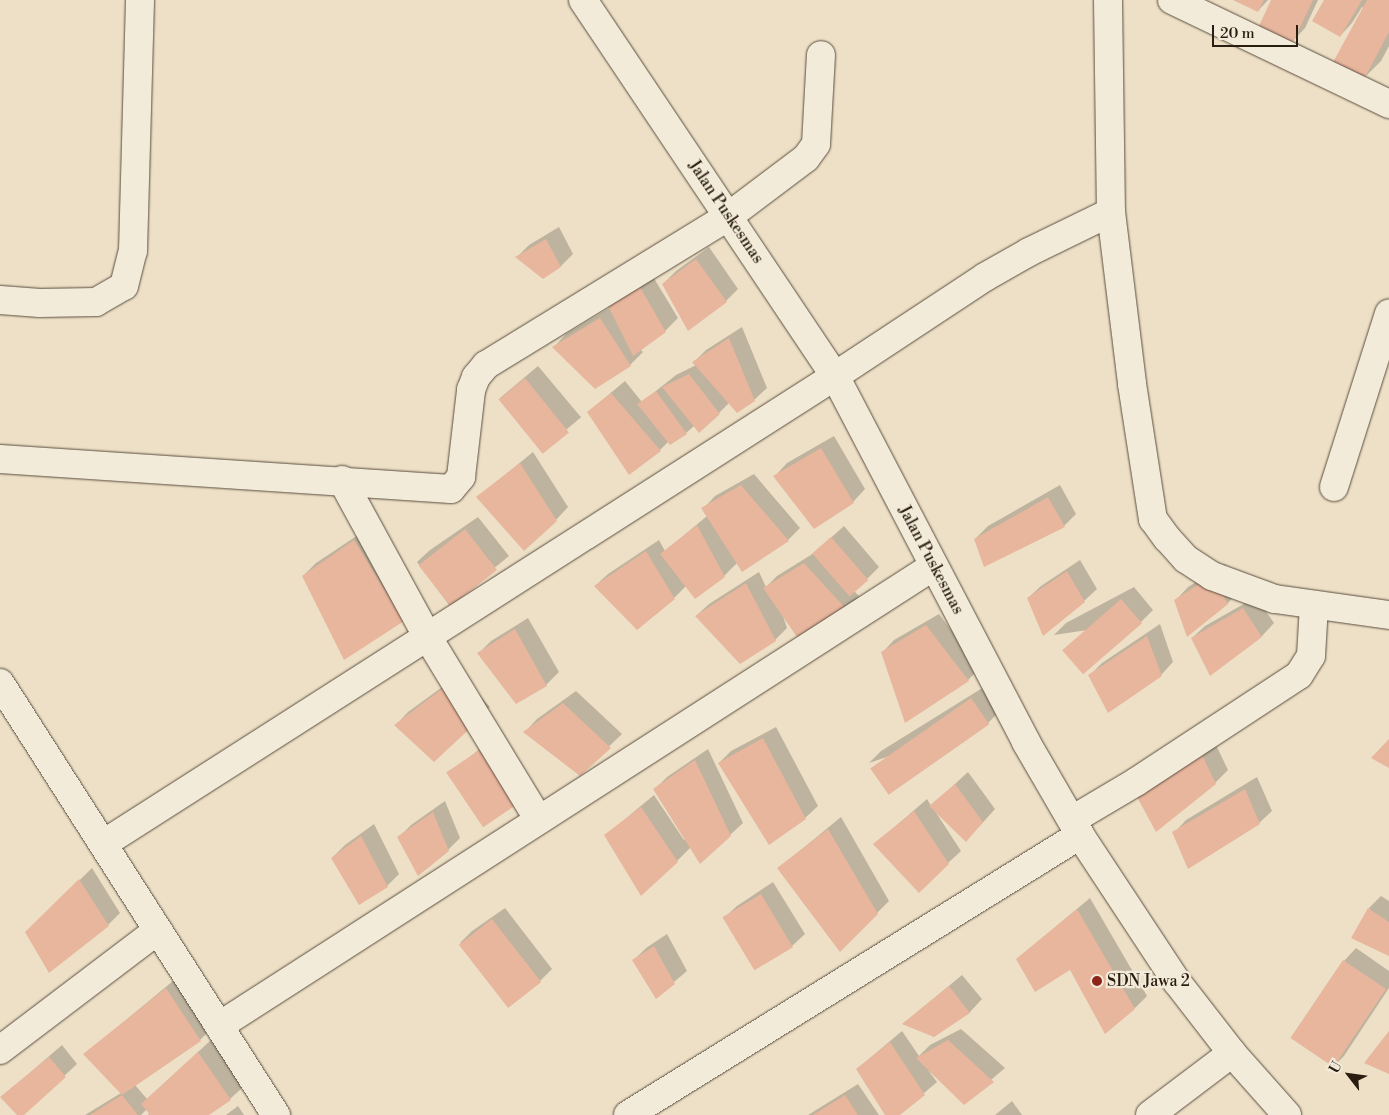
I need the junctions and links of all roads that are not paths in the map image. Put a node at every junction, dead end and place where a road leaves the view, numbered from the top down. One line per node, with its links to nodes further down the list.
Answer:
1 (140, 0): 10 (street)
2 (583, 0): 9 (street, Jalan Puskesmas)
3 (1108, 0): 8 (street)
4 (1172, 0): 5 (street)
5 (1202, 6): 7 (street)
6 (821, 55): 9 (street)
7 (1389, 104)
8 (1111, 212): 12 (street); 17 (street)
9 (729, 216): 12 (street, Jalan Puskesmas); 14 (street)
10 (0, 300)
11 (1389, 314): 15 (street)
12 (835, 376): 16 (street, Jalan Puskesmas); 19 (street)
13 (0, 459): 14 (street)
14 (342, 480): 19 (street)
15 (1334, 487)
16 (934, 566): 21 (street); 22 (street, Jalan Puskesmas)
17 (1314, 604): 18 (street); 22 (street)
18 (1389, 615)
19 (427, 636): 21 (street); 23 (street)
20 (0, 683): 23 (street)
21 (538, 820): 25 (street)
22 (1076, 827): 27 (street, Jalan Puskesmas); 29 (street)
23 (103, 844): 24 (street)
24 (158, 930): 25 (street); 26 (street)
25 (219, 1026): 28 (street)
26 (0, 1050)
27 (1232, 1053): 30 (street); 31 (street, Jalan Puskesmas)
28 (276, 1115)
29 (628, 1115)
30 (1150, 1115)
31 (1287, 1115)

